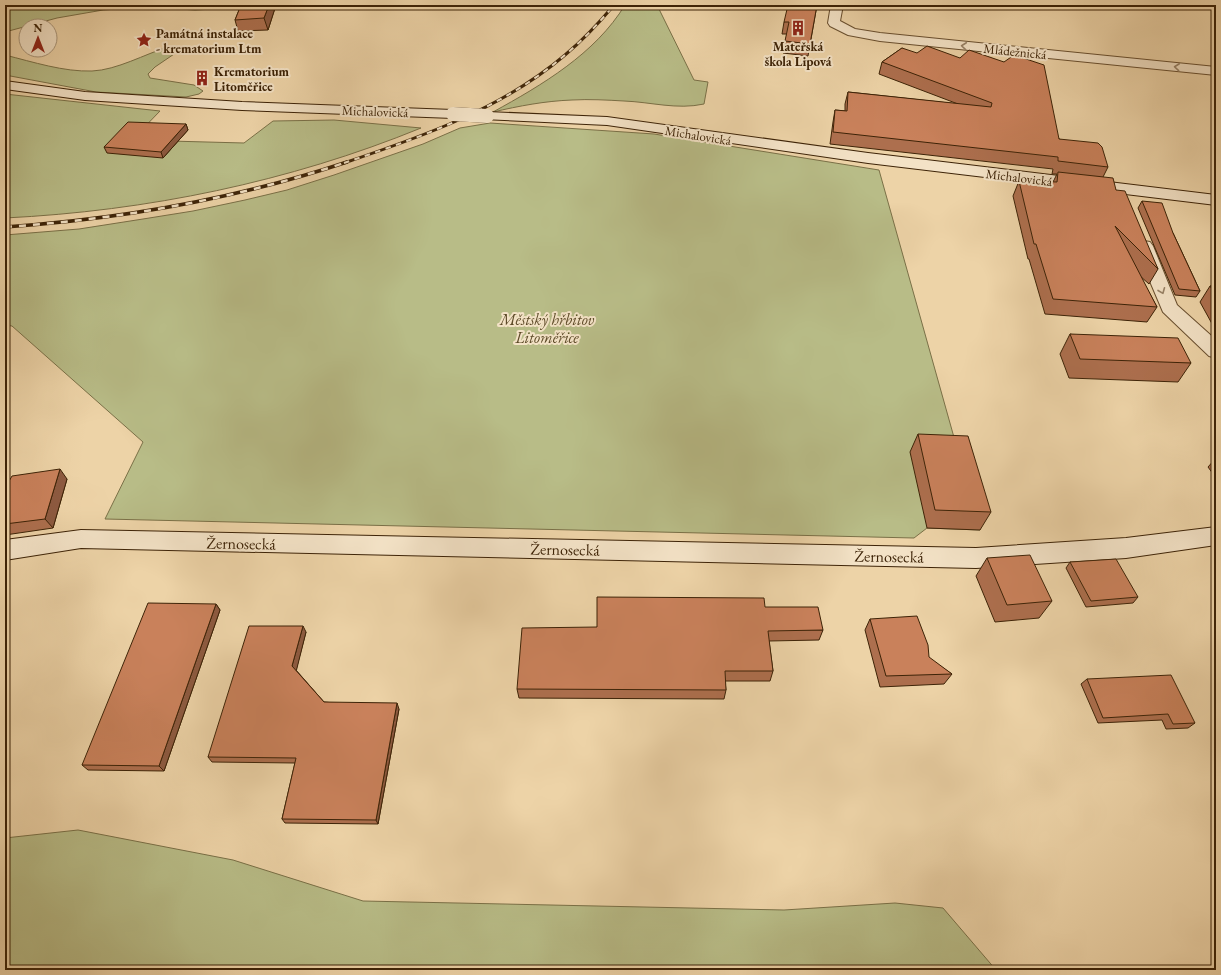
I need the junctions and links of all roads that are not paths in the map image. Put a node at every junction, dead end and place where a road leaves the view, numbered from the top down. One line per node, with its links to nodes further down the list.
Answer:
1 (837, 5): 2 (street, Mládežnická, one-way to 1)
2 (1216, 71)
3 (5, 84): 4 (street, Michalovická, bridge)
4 (1216, 200)
5 (1139, 234): 6 (street, one-way to 6)
6 (1216, 351)
7 (1216, 536): 8 (street, Žernosecká)
8 (5, 550)

